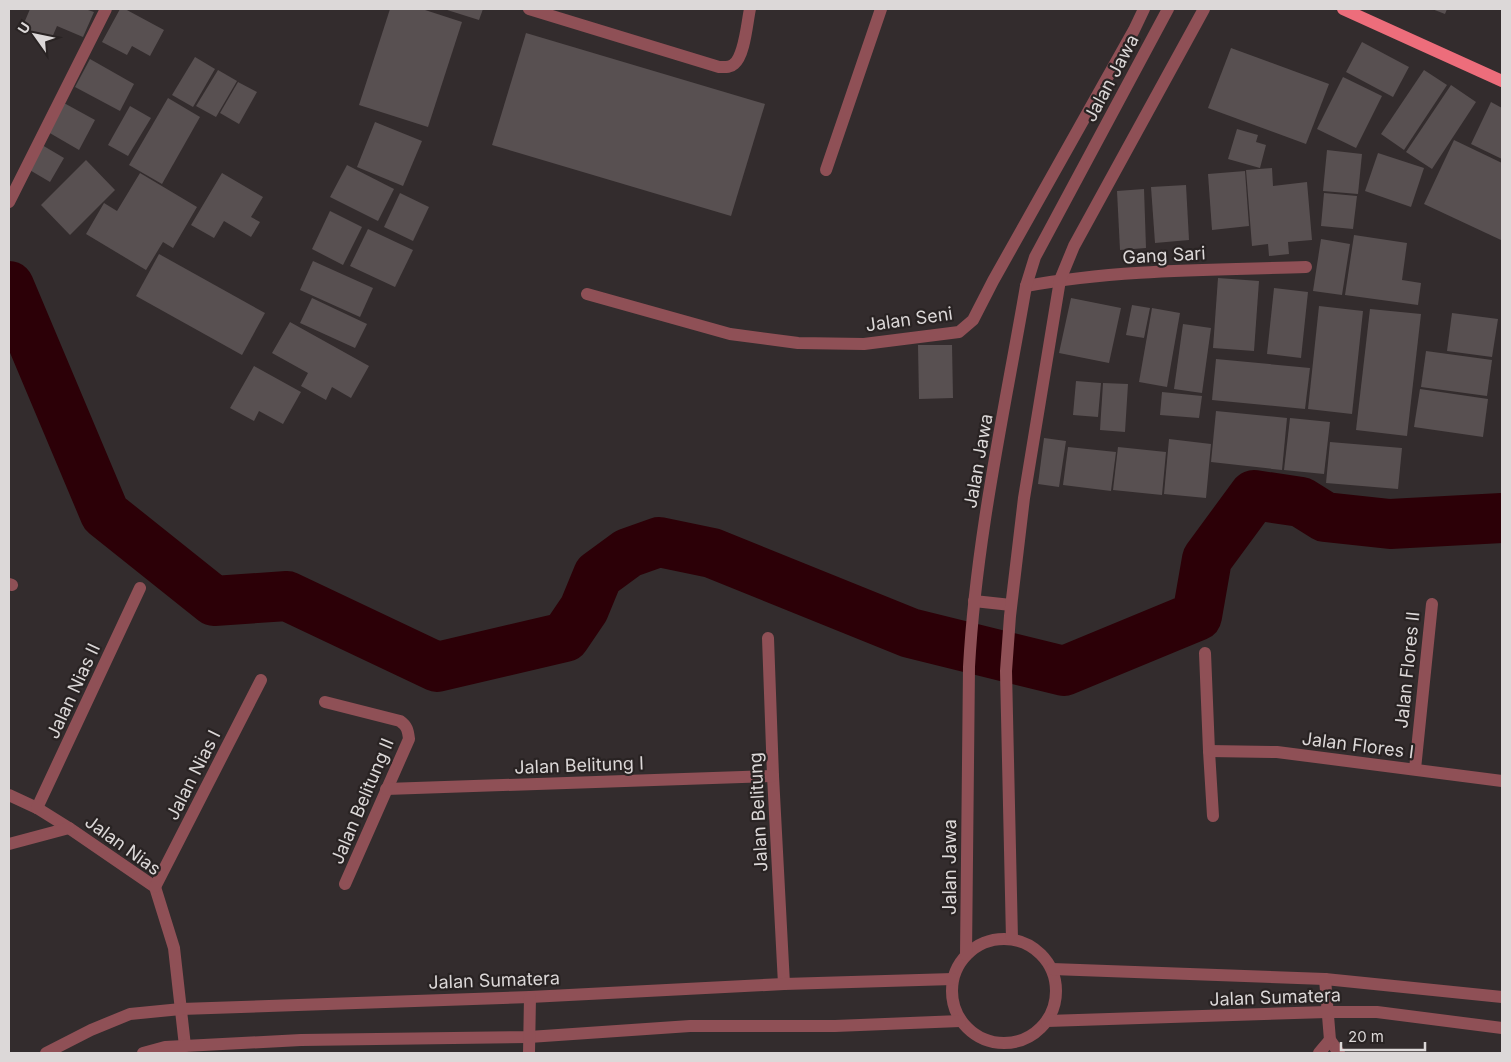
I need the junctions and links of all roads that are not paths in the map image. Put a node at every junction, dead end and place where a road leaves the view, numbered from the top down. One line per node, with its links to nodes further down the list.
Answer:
1 (106, 9): 11 (street)
2 (750, 9): 8 (street)
3 (881, 9): 10 (street)
4 (1144, 9): 15 (street, Jalan Seni)
5 (1168, 9): 14 (street, Jalan Jawa)
6 (1204, 9): 13 (street)
7 (1343, 9): 9 (main road)
8 (529, 10)
9 (1502, 80)
10 (826, 170)
11 (9, 202)
12 (1306, 267): 13 (street, Gang Sari)
13 (1060, 280): 14 (street, Gang Sari); 19 (street)
14 (1026, 286): 17 (street, Jalan Jawa)
15 (587, 294)
16 (140, 588): 30 (street, Jalan Nias II)
17 (974, 601): 19 (street); 37 (street, Jalan Jawa)
18 (1432, 604): 25 (street, Jalan Flores II)
19 (1011, 611): 36 (street)
20 (768, 638): 26 (street, Jalan Belitung)
21 (1205, 653): 24 (street)
22 (261, 680): 35 (street, Jalan Nias I)
23 (325, 702): 28 (street, Jalan Belitung II)
24 (1209, 751): 25 (street, Jalan Flores I); 31 (street)
25 (1415, 769): 27 (street, Jalan Flores I)
26 (773, 776): 28 (street, Jalan Belitung I); 41 (street, Jalan Belitung)
27 (1502, 781)
28 (386, 789): 34 (street, Jalan Belitung II)
29 (9, 795): 30 (street, Jalan Nias)
30 (37, 808): 32 (street, Jalan Nias)
31 (1213, 816)
32 (69, 828): 33 (street); 35 (street, Jalan Nias)
33 (9, 844)
34 (345, 884)
35 (155, 887): 44 (street, Jalan Nias)
36 (1012, 939): 37 (street); 38 (street)
37 (966, 955): 39 (street)
38 (1052, 969): 40 (street, Jalan Sumatera); 47 (street)
39 (953, 979): 41 (street, Jalan Sumatera); 46 (street)
40 (1325, 979): 43 (street, Jalan Sumatera); 45 (street)
41 (784, 984): 42 (street, Jalan Sumatera)
42 (530, 997): 44 (street, Jalan Sumatera); 49 (street)
43 (1502, 997)
44 (181, 1009): 51 (street, Jalan Nias); 52 (street, Jalan Sumatera)
45 (1327, 1012): 47 (street, Jalan Sumatera); 48 (street, Jalan Sumatera); 50 (street)
46 (960, 1021): 47 (street); 49 (street)
47 (1047, 1021)
48 (1502, 1028)
49 (529, 1037): 51 (street); 54 (street)
50 (1330, 1040): 55 (street); 56 (street)
51 (185, 1046): 53 (street)
52 (46, 1053)
53 (142, 1053)
54 (529, 1053)
55 (1319, 1053)
56 (1338, 1053)

